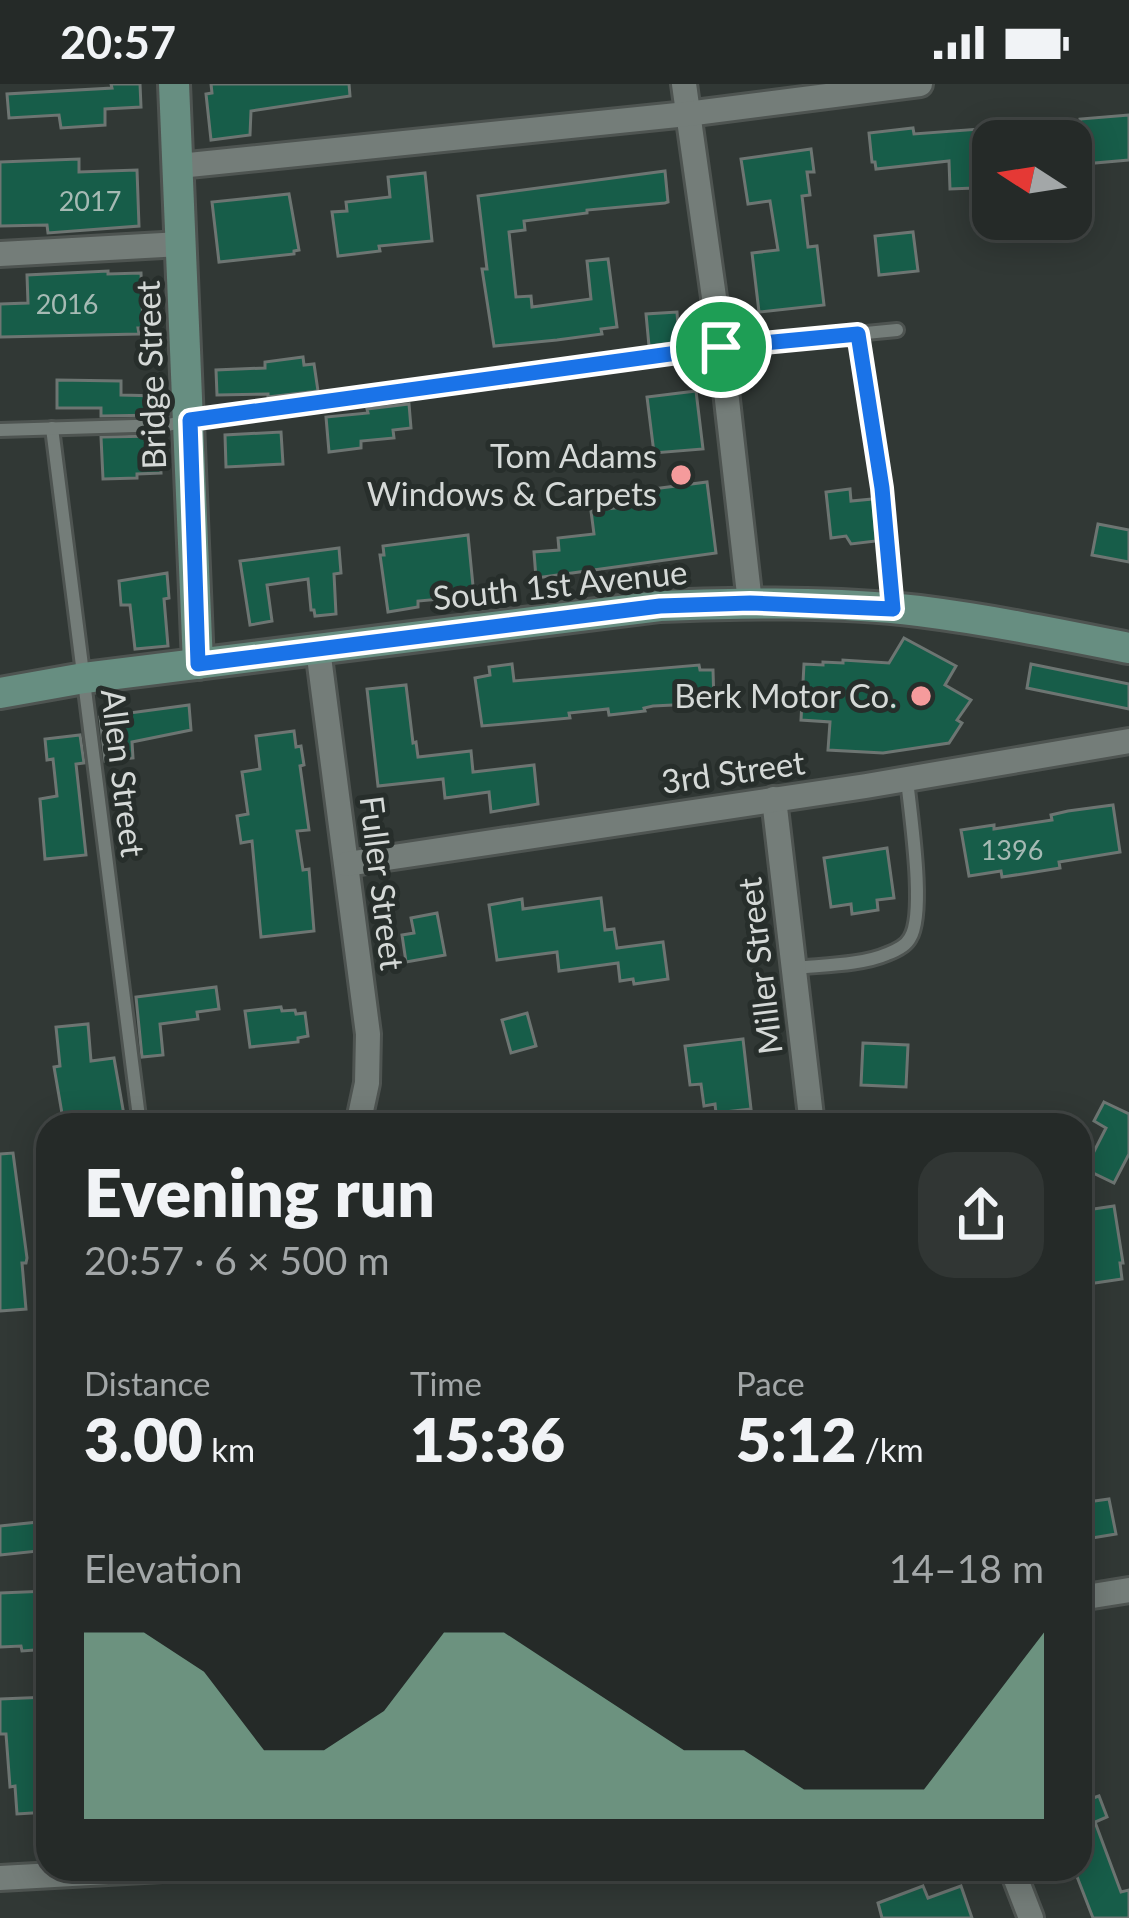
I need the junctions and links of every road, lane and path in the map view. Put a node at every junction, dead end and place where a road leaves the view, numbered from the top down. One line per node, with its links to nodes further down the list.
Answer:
1 (174, 84): 5 (main road, Bridge Street)
2 (684, 84): 4 (street)
3 (920, 84): 4 (street)
4 (687, 114): 5 (street); 10 (street)
5 (179, 166): 6 (main road, Bridge Street)
6 (182, 244): 7 (street); 11 (main road, Bridge Street)
7 (0, 254)
8 (897, 330): 9 (lane)
9 (858, 334): 10 (lane); 15 (lane)
10 (721, 347): 11 (lane); 14 (street)
11 (190, 420): 12 (lane); 18 (main road, Bridge Street)
12 (52, 428): 13 (lane); 19 (lane, Allen Street)
13 (0, 430)
14 (750, 603): 15 (main road, South 1st Avenue); 17 (main road, South 1st Avenue)
15 (893, 609): 16 (main road, South 1st Avenue)
16 (1129, 648)
17 (318, 649): 18 (main road, South 1st Avenue); 24 (street, Fuller Street)
18 (198, 664): 19 (main road, South 1st Avenue)
19 (84, 678): 20 (main road, South 1st Avenue); 26 (lane, Allen Street)
20 (0, 692)
21 (1129, 741): 22 (street, 3rd Street)
22 (907, 779): 23 (street, 3rd Street); 25 (lane)
23 (774, 799): 24 (street, 3rd Street); 25 (street, Miller Street)
24 (346, 864): 27 (street, Fuller Street)
25 (794, 968): 28 (street, Miller Street)
26 (138, 1113)
27 (361, 1113)
28 (811, 1113)
29 (1129, 1590): 30 (street)
30 (1092, 1596)
31 (36, 1876): 32 (street)
32 (0, 1878)
33 (1017, 1881): 34 (street)
34 (1031, 1918)

